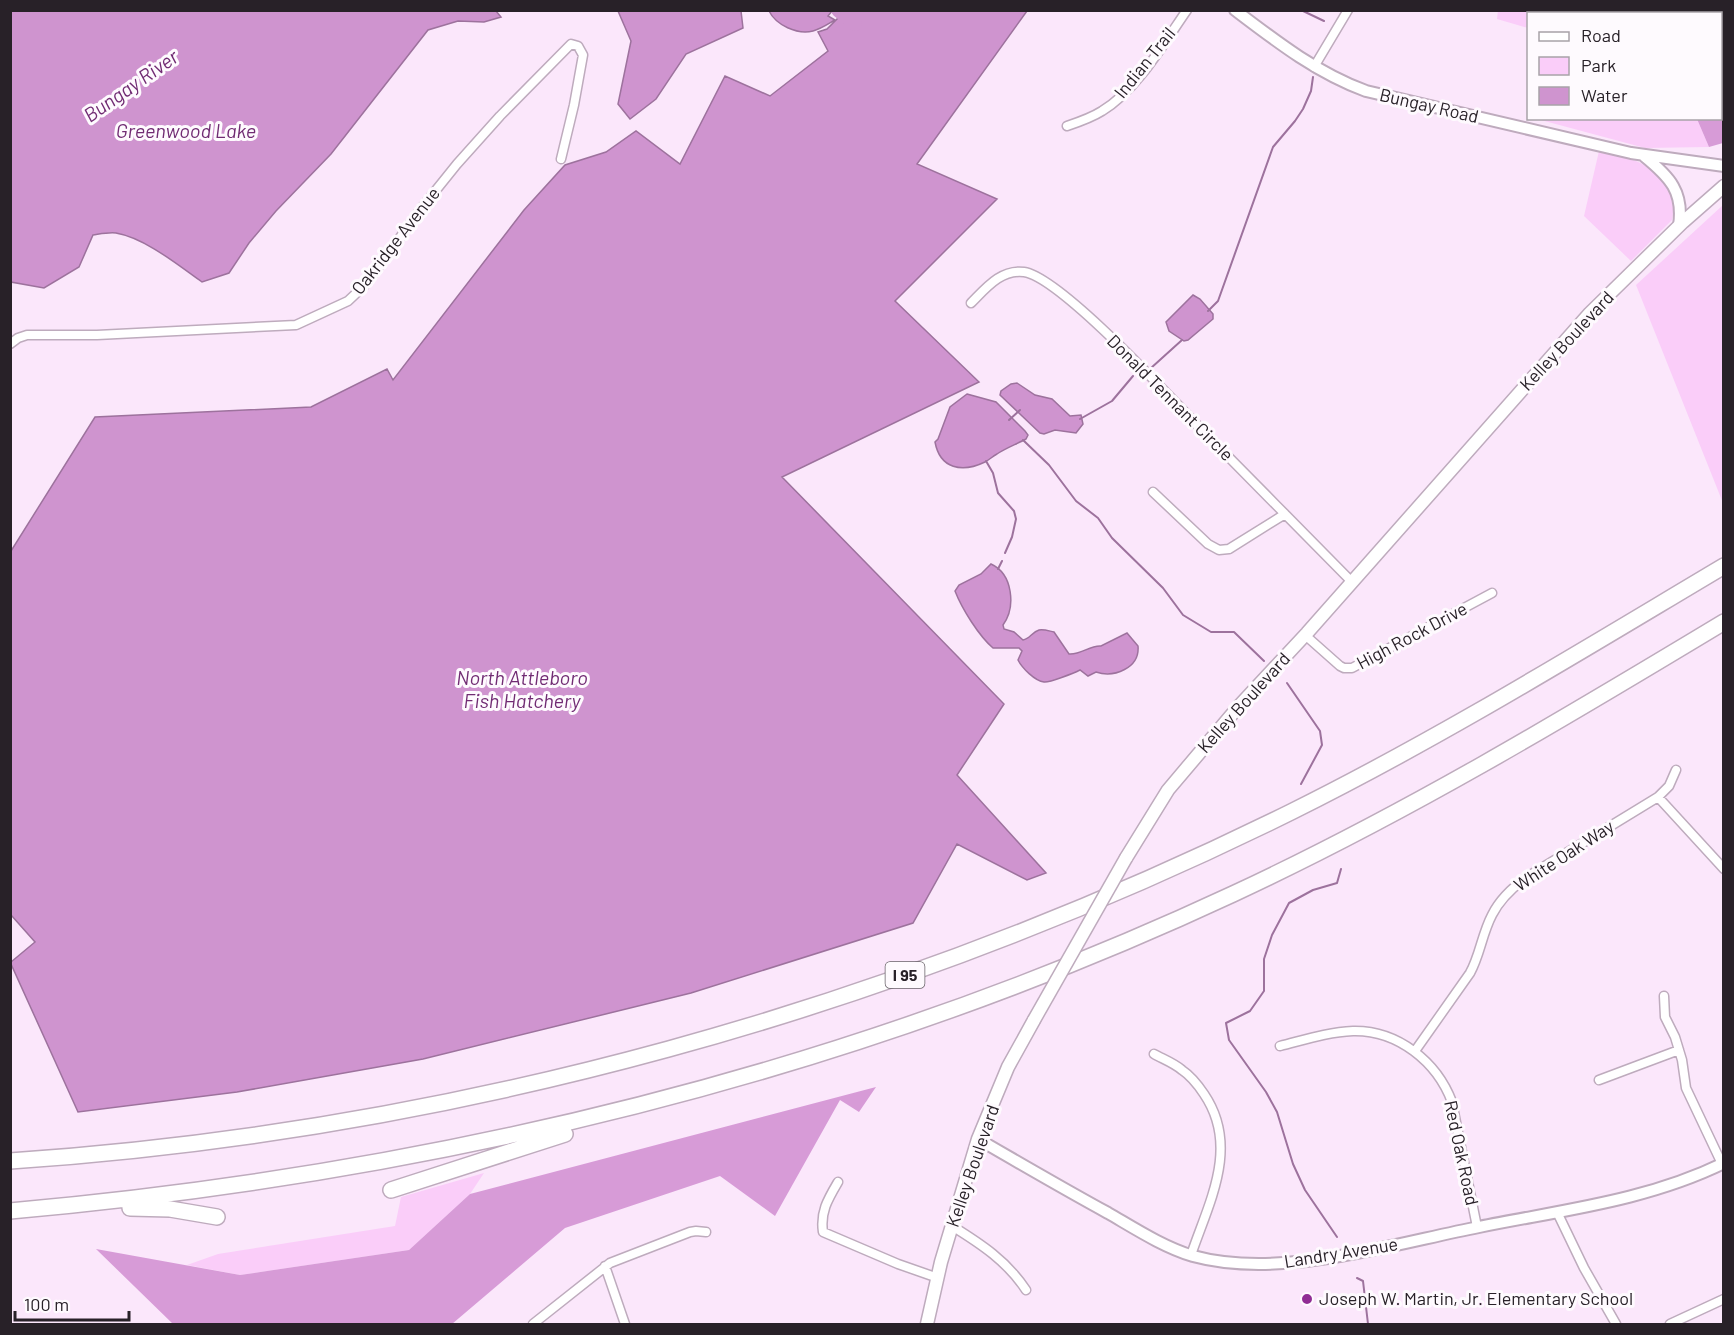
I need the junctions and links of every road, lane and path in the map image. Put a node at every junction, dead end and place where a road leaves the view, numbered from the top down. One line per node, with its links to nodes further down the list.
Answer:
1 (1187, 10): 5 (street, Indian Trail)
2 (1235, 10): 4 (street, Bungay Road)
3 (1348, 10): 4 (street)
4 (1314, 67): 6 (street, Bungay Road)
5 (1067, 126)
6 (1643, 155): 8 (street, Bungay Road); 10 (street, Bungay Road)
7 (561, 159): 12 (street, Oakridge Avenue)
8 (1724, 166)
9 (1724, 186): 10 (main road, Kelley Boulevard)
10 (1679, 226): 16 (main road, Kelley Boulevard)
11 (971, 303): 14 (street, Donald Tennant Circle)
12 (10, 344)
13 (1154, 492): 14 (street)
14 (1285, 514): 16 (street, Donald Tennant Circle)
15 (1724, 566): 31 (highway, I 95)
16 (1352, 582): 19 (main road, Kelley Boulevard)
17 (1492, 593): 19 (street, High Rock Drive)
18 (1724, 622): 29 (highway)
19 (1305, 635): 30 (main road, Kelley Boulevard, bridge)
20 (1676, 770): 21 (street, White Oak Way)
21 (1658, 796): 22 (street); 26 (street, White Oak Way)
22 (1724, 869)
23 (1664, 996): 25 (street)
24 (1280, 1046): 26 (street, Red Oak Road)
25 (1679, 1050): 28 (street); 32 (street)
26 (1414, 1051): 40 (street, Red Oak Road)
27 (1154, 1054): 42 (street)
28 (1599, 1080)
29 (689, 1094): 34 (highway); 35 (highway)
30 (978, 1139): 39 (main road, Kelley Boulevard); 42 (street, Landry Avenue)
31 (10, 1161)
32 (1723, 1164): 37 (street, Landry Avenue)
33 (838, 1182): 44 (street)
34 (391, 1190)
35 (61, 1207): 36 (highway); 38 (highway)
36 (10, 1211)
37 (1557, 1212): 40 (street, Landry Avenue); 50 (street)
38 (216, 1217)
39 (952, 1226): 44 (main road, Kelley Boulevard); 45 (street)
40 (1477, 1227): 42 (street, Landry Avenue)
41 (706, 1232): 43 (street)
42 (1191, 1255)
43 (605, 1266): 47 (street); 48 (street)
44 (938, 1278): 49 (main road, Kelley Boulevard)
45 (1026, 1290)
46 (1723, 1301): 51 (street)
47 (533, 1324)
48 (625, 1324)
49 (927, 1324)
50 (1616, 1324)
51 (1670, 1324)

